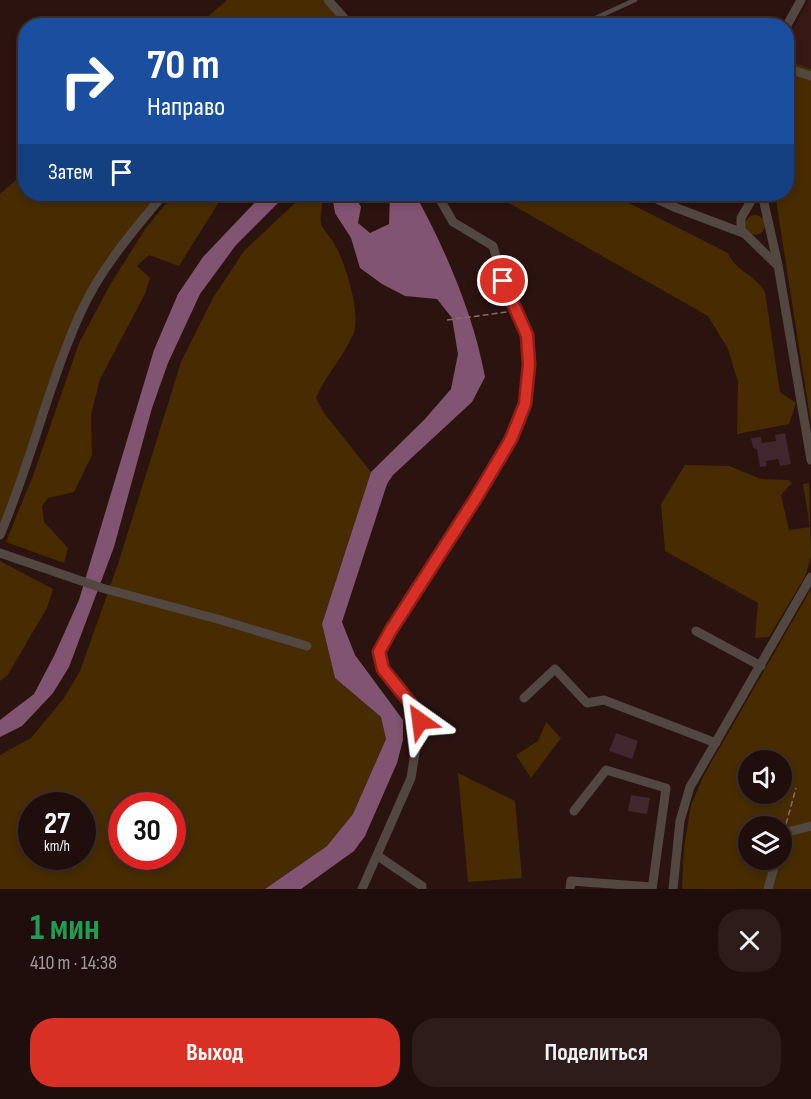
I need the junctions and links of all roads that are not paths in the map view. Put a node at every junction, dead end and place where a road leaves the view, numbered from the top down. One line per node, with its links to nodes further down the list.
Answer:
1 (328, 0): 4 (street)
2 (635, 0): 5 (lane)
3 (801, 0): 6 (street)
4 (344, 18)
5 (596, 18)
6 (791, 18)
7 (794, 71): 8 (street)
8 (811, 76)
9 (158, 201): 21 (street)
10 (442, 201): 32 (street)
11 (663, 201): 15 (street)
12 (751, 201): 14 (street)
13 (763, 201): 16 (street)
14 (742, 216): 15 (street); 16 (street); 17 (street)
15 (715, 223): 17 (street)
16 (768, 224): 18 (street); 19 (street)
17 (743, 233): 18 (street)
18 (753, 240): 19 (street)
19 (778, 265): 20 (street)
20 (811, 460)
21 (0, 535)
22 (0, 553): 25 (street)
23 (811, 578): 26 (street)
24 (696, 632): 26 (street)
25 (307, 646)
26 (761, 666): 28 (street)
27 (524, 698): 28 (street)
28 (716, 743): 38 (street)
29 (574, 811): 34 (street)
30 (811, 826): 31 (street)
31 (792, 833)
32 (378, 856): 35 (street); 36 (street)
33 (773, 870): 39 (street)
34 (652, 888): 37 (street)
35 (362, 889)
36 (422, 889)
37 (570, 889)
38 (672, 889)
39 (768, 889)

